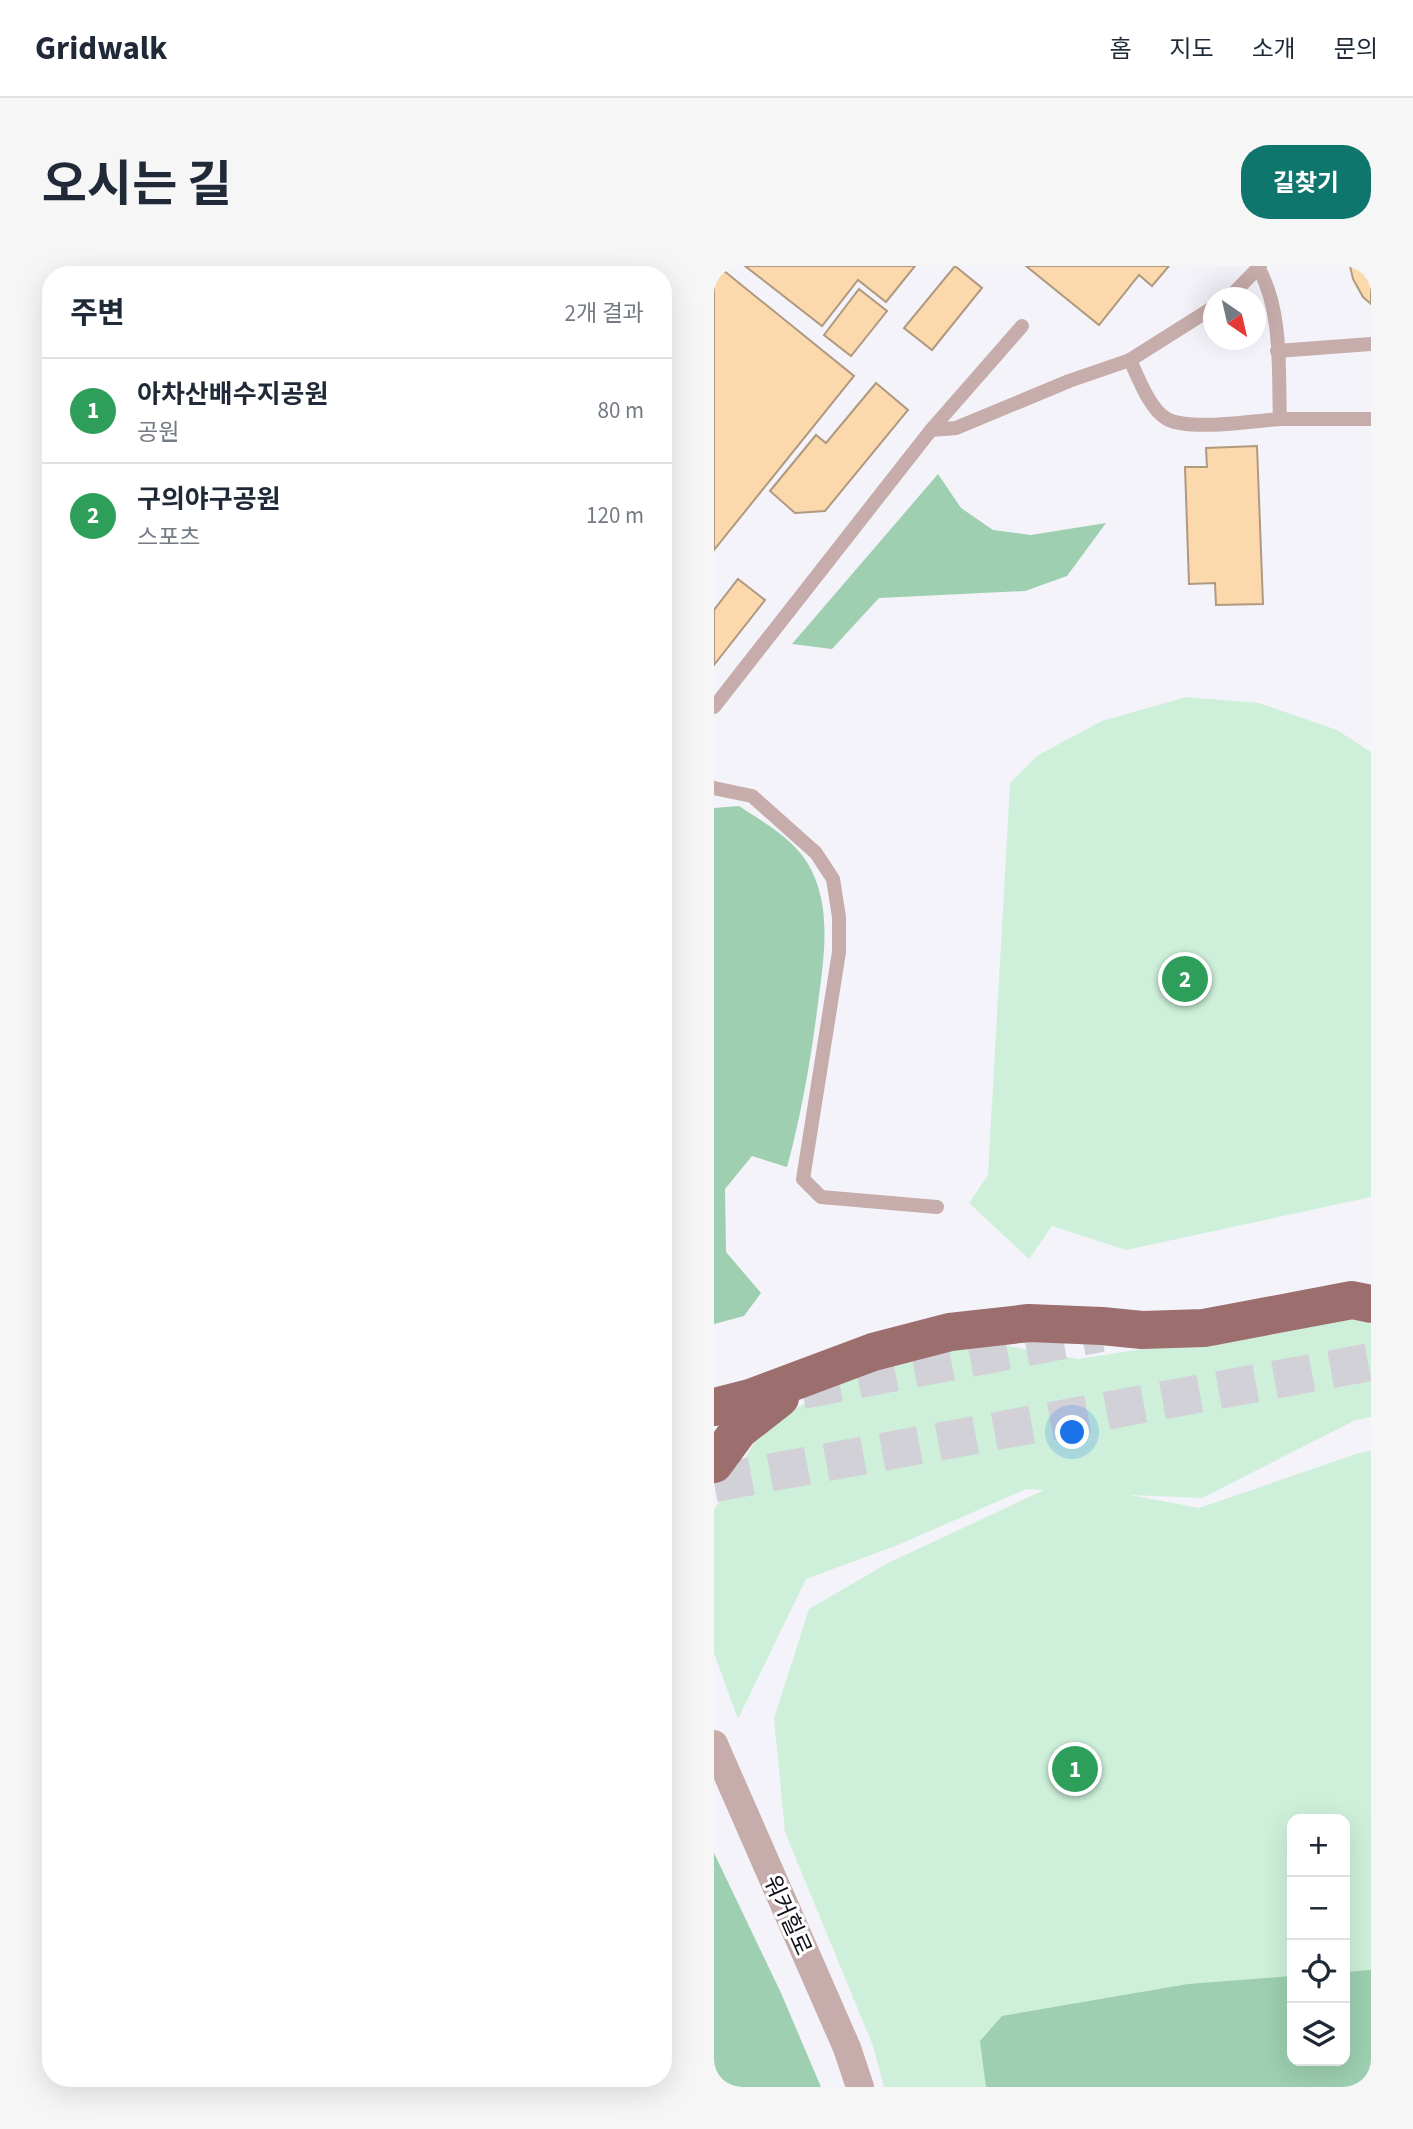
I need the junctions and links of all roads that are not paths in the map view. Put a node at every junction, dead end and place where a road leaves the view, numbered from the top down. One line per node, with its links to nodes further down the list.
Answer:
1 (1259, 267): 2 (lane); 6 (lane)
2 (1240, 287)
3 (1203, 313): 7 (lane)
4 (1022, 326): 10 (lane)
5 (1371, 344): 6 (lane)
6 (1278, 351): 8 (lane)
7 (1130, 360): 8 (lane); 10 (lane)
8 (1280, 419): 9 (lane)
9 (1371, 419)
10 (931, 430): 11 (lane)
11 (714, 707)
12 (714, 788): 13 (lane)
13 (937, 1207)
14 (1365, 1297): 15 (main road)
15 (820, 1371): 16 (main road); 17 (main road)
16 (714, 1407)
17 (714, 1464)
18 (714, 1744): 19 (street, 워커힐로)
19 (860, 2087)

